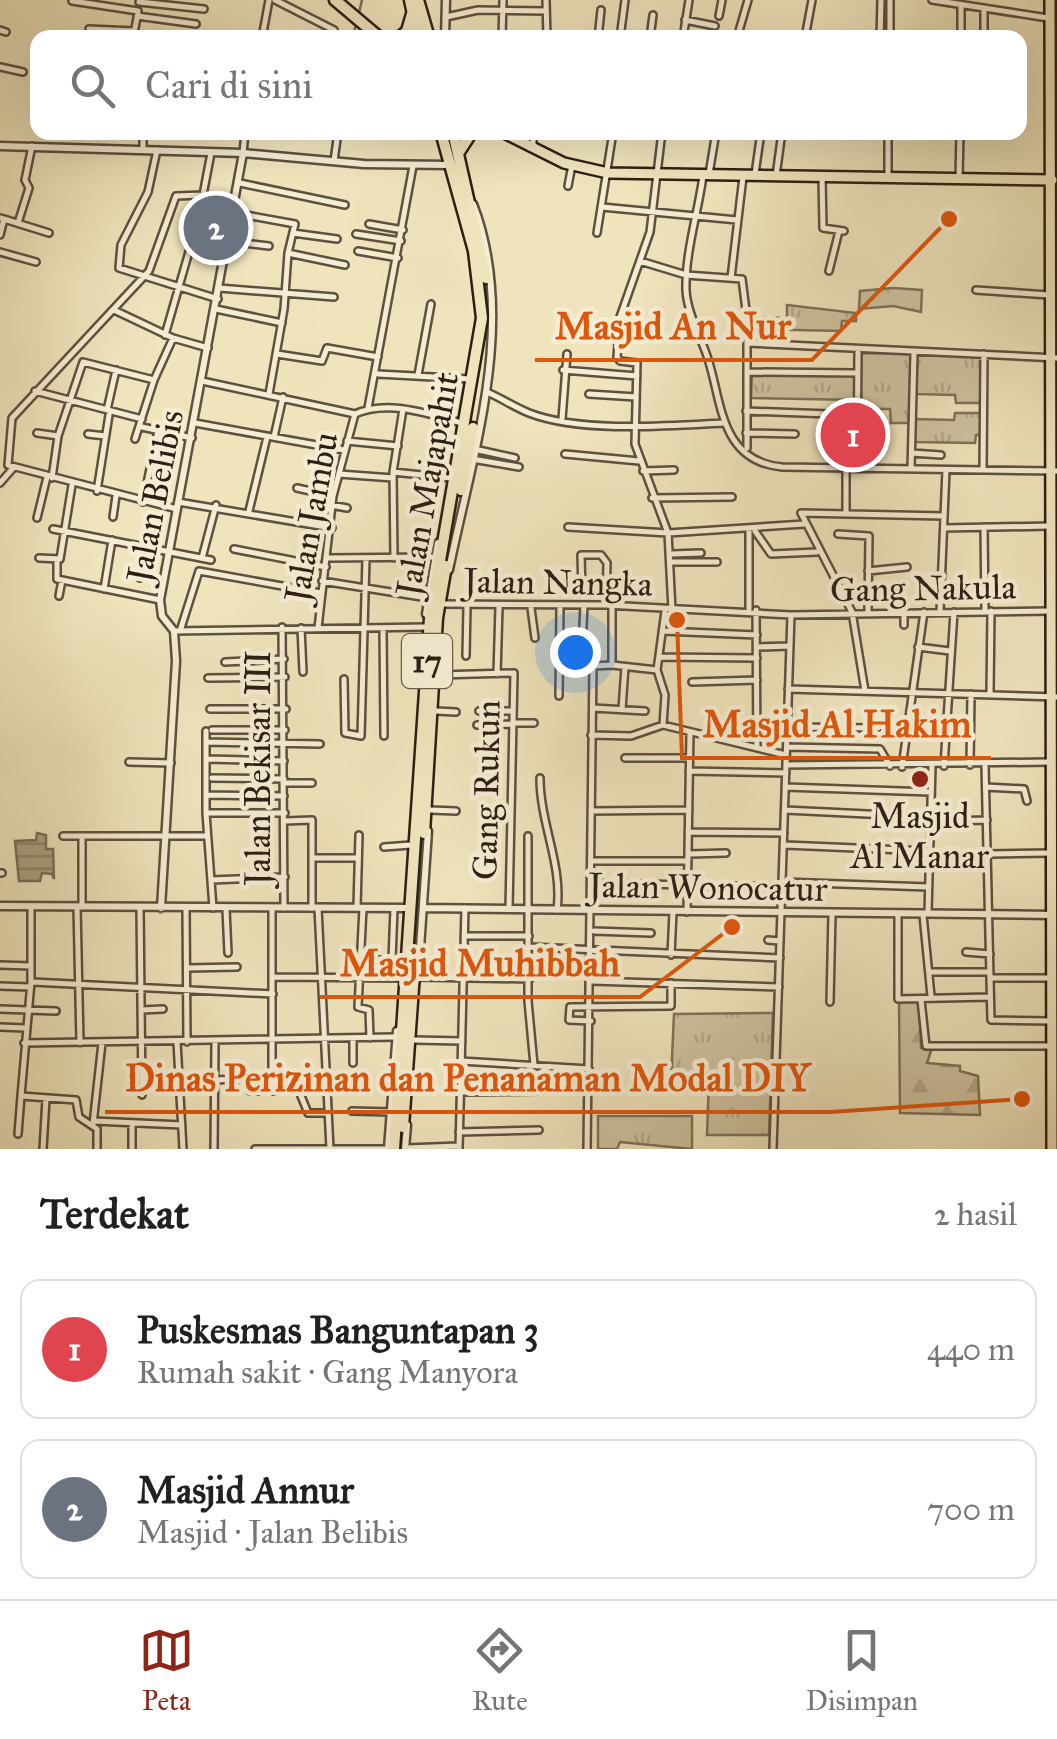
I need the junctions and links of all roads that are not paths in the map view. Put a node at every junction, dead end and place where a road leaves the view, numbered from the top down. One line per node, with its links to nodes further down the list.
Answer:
1 (72, 0): 17 (street)
2 (272, 0): 36 (street); 37 (street)
3 (335, 0): 38 (highway)
4 (446, 0): 28 (street)
5 (503, 0): 22 (street)
6 (546, 0): 24 (street)
7 (625, 0): 46 (street)
8 (689, 0): 30 (street)
9 (722, 0): 27 (street)
10 (748, 0): 49 (street)
11 (812, 0): 50 (street)
12 (880, 0): 51 (street)
13 (890, 0): 52 (street)
14 (932, 0): 19 (street)
15 (1050, 0): 29 (main road)
16 (139, 1): 20 (street); 25 (street)
17 (99, 3): 25 (street)
18 (413, 4): 39 (highway); 40 (highway); 41 (highway)
19 (961, 4): 21 (street); 53 (street)
20 (204, 8)
21 (984, 9): 29 (street); 54 (street)
22 (502, 10): 24 (street); 28 (street); 43 (street)
23 (602, 10): 45 (street)
24 (546, 12): 44 (street)
25 (138, 14): 31 (street); 35 (street)
26 (654, 14): 47 (street)
27 (720, 16)
28 (446, 18): 42 (street)
29 (1050, 18): 55 (main road)
30 (686, 20): 32 (street); 48 (street)
31 (196, 24)
32 (714, 26)
33 (89, 29): 34 (street)
34 (98, 30)
35 (135, 30)
36 (264, 30)
37 (334, 30)
38 (371, 30)
39 (408, 30)
40 (417, 30)
41 (425, 30)
42 (445, 30)
43 (502, 30)
44 (547, 30)
45 (599, 30)
46 (621, 30)
47 (651, 30)
48 (684, 30)
49 (740, 30)
50 (806, 30)
51 (880, 30)
52 (890, 30)
53 (961, 30)
54 (984, 30)
55 (1054, 48): 94 (main road)
56 (0, 67): 57 (street)
57 (23, 72)
58 (142, 140): 76 (street)
59 (245, 140): 79 (street)
60 (337, 140): 81 (street)
61 (443, 140): 82 (highway, Jalan Majapahit / 17)
62 (455, 140): 80 (highway, Jalan Majapahit / 17)
63 (467, 140): 80 (highway)
64 (517, 140): 75 (main road)
65 (532, 140): 75 (street)
66 (612, 140): 85 (street)
67 (662, 140): 86 (street)
68 (714, 140): 88 (street)
69 (760, 140): 89 (street)
70 (781, 140): 90 (street)
71 (888, 140): 92 (street)
72 (960, 140): 93 (street)
73 (0, 146): 74 (street)
74 (32, 146): 76 (street); 107 (street)
75 (532, 148): 83 (main road)
76 (143, 149): 77 (street)
77 (157, 150): 78 (street); 128 (street)
78 (212, 152): 79 (street); 97 (street)
79 (243, 152): 81 (street); 95 (street, Jalan Belibis)
80 (458, 154): 98 (highway, Jalan Majapahit / 17)
81 (334, 161): 84 (street)
82 (450, 165): 84 (street); 98 (highway, Jalan Majapahit / 17)
83 (572, 165): 85 (main road); 96 (street)
84 (413, 166): 109 (street)
85 (608, 172): 86 (main road); 100 (street)
86 (660, 175): 88 (main road); 103 (street)
87 (743, 175): 88 (main road); 89 (main road); 106 (street)
88 (706, 176): 104 (street)
89 (755, 176): 90 (main road)
90 (776, 176): 91 (main road)
91 (822, 177): 92 (main road); 126 (street)
92 (888, 177): 93 (main road)
93 (959, 180): 94 (main road)
94 (1052, 180): 134 (main road)
95 (240, 183): 99 (street); 101 (street, Jalan Belibis)
96 (568, 186)
97 (202, 197): 102 (street); 128 (street)
98 (464, 198): 162 (street); 166 (street); 201 (highway, Jalan Majapahit / 17)
99 (346, 205)
100 (602, 207): 103 (street); 110 (street)
101 (235, 213): 111 (street); 117 (street, Jalan Belibis)
102 (199, 214)
103 (653, 214): 104 (street); 123 (street)
104 (696, 218): 106 (street); 127 (street)
105 (2, 219): 107 (street); 114 (street)
106 (738, 220): 129 (street)
107 (18, 223): 112 (street)
108 (369, 224): 109 (street)
109 (404, 230): 116 (street)
110 (597, 232)
111 (293, 233): 115 (street); 121 (street)
112 (49, 234)
113 (356, 234): 116 (street)
114 (0, 236)
115 (337, 239)
116 (402, 241): 122 (street)
117 (228, 242): 118 (street); 130 (street, Jalan Belibis); 131 (street)
118 (269, 246)
119 (358, 251): 122 (street)
120 (0, 252): 124 (street)
121 (288, 253): 125 (street); 133 (street)
122 (398, 258): 152 (street)
123 (640, 261): 127 (street); 161 (street)
124 (36, 262)
125 (345, 265)
126 (830, 271)
127 (686, 276): 129 (street); 183 (street)
128 (143, 278): 131 (street); 139 (street)
129 (731, 278): 144 (street)
130 (219, 288): 133 (street); 136 (street, Jalan Belibis)
131 (179, 290): 136 (street); 141 (street)
132 (976, 290): 134 (street)
133 (285, 294): 135 (street); 140 (street)
134 (1052, 295): 143 (main road)
135 (334, 297)
136 (218, 298): 138 (street, Jalan Belibis)
137 (431, 304): 160 (street)
138 (216, 309): 140 (street); 145 (street, Jalan Belibis)
139 (114, 310): 141 (street); 151 (street)
140 (282, 322): 148 (street)
141 (165, 334): 142 (street)
142 (173, 338): 145 (street); 163 (street)
143 (1055, 338): 153 (main road)
144 (748, 343): 146 (street); 157 (street)
145 (208, 348): 164 (street, Jalan Belibis)
146 (858, 352): 147 (street); 158 (street)
147 (914, 353): 150 (street); 203 (street)
148 (277, 354): 152 (street); 167 (street)
149 (567, 354): 156 (street)
150 (984, 354): 153 (street); 214 (street)
151 (70, 355): 154 (street); 165 (street)
152 (379, 358): 159 (street)
153 (1055, 358): 172 (main road)
154 (82, 362): 155 (street); 171 (street)
155 (116, 370): 163 (street); 176 (street)
156 (562, 370): 161 (street); 179 (street)
157 (748, 372): 158 (street); 175 (street)
158 (857, 373): 178 (street)
159 (377, 374): 160 (street); 173 (street)
160 (417, 376): 162 (street)
161 (636, 376): 169 (street)
162 (470, 379): 182 (street)
163 (154, 380): 180 (street)
164 (202, 381): 167 (street); 181 (street, Jalan Belibis)
165 (34, 390): 171 (street); 207 (street)
166 (484, 392): 179 (street); 201 (street)
167 (269, 394): 170 (street)
168 (589, 394): 169 (street)
169 (636, 396): 184 (street)
170 (284, 397): 177 (street); 192 (street)
171 (68, 398): 176 (street); 190 (street)
172 (1055, 399): 215 (main road)
173 (368, 408): 174 (street); 177 (street)
174 (403, 409): 182 (street); 198 (street)
175 (746, 411): 178 (street); 187 (street)
176 (108, 412): 180 (street); 191 (street)
177 (355, 414): 195 (street, Jalan Jambu)
178 (857, 415): 197 (street)
179 (562, 419): 184 (street)
180 (142, 423): 185 (street); 194 (street)
181 (195, 423): 192 (street); 193 (street, Jalan Belibis)
182 (462, 423): 220 (street)
183 (723, 423): 184 (street); 200 (street)
184 (634, 427): 206 (street)
185 (158, 431): 193 (street); 229 (street)
186 (38, 432): 190 (street)
187 (746, 433): 189 (street); 200 (street)
188 (88, 434): 191 (street)
189 (795, 434)
190 (58, 436): 219 (street)
191 (106, 436): 224 (street)
192 (271, 437): 199 (street); 234 (street)
193 (192, 438): 230 (street, Jalan Belibis)
194 (135, 440)
195 (348, 440): 198 (street); 199 (street, Jalan Jambu)
196 (827, 443): 197 (street)
197 (857, 443): 210 (street)
198 (398, 446): 218 (street)
199 (345, 450): 217 (street, Jalan Jambu)
200 (747, 451): 209 (street)
201 (469, 453): 205 (street); 208 (street); 251 (highway, Jalan Majapahit / 17); 399 (highway, Jalan Majapahit / 17)
202 (565, 454): 206 (street)
203 (912, 454): 204 (street); 211 (street)
204 (941, 454)
205 (515, 458)
206 (640, 461): 216 (street)
207 (12, 467): 219 (street); 221 (street)
208 (519, 467)
209 (846, 468): 210 (street); 235 (street)
210 (857, 468): 211 (street)
211 (911, 469): 213 (street)
212 (674, 470): 216 (street)
213 (946, 470): 214 (street); 236 (street)
214 (983, 470): 215 (street)
215 (1055, 471): 240 (main road)
216 (643, 472): 227 (street)
217 (339, 474): 218 (street); 226 (street, Jalan Jambu)
218 (393, 475): 220 (street); 262 (street)
219 (49, 477): 222 (street); 238 (street)
220 (451, 478): 258 (street)
221 (0, 483)
222 (72, 485): 224 (street); 246 (street)
223 (297, 488): 226 (street)
224 (98, 491): 225 (street)
225 (116, 496): 229 (street); 237 (street)
226 (333, 496): 232 (street, Jalan Jambu)
227 (652, 498): 228 (street); 248 (street)
228 (732, 498)
229 (142, 502): 230 (street)
230 (177, 505): 231 (street); 254 (street, Jalan Belibis)
231 (216, 505): 234 (street); 260 (street)
232 (332, 506): 233 (street); 244 (street, Jalan Jambu)
233 (347, 508)
234 (249, 512): 244 (street)
235 (846, 513): 236 (street); 239 (street)
236 (944, 516): 245 (street)
237 (113, 517)
238 (38, 518)
239 (805, 524): 247 (street); 255 (street)
240 (1052, 526): 242 (street); 297 (main road)
241 (568, 527): 248 (street)
242 (984, 527): 245 (street); 290 (street)
243 (53, 528): 246 (street)
244 (332, 528): 261 (street, Jalan Jambu)
245 (944, 528): 295 (street)
246 (64, 530): 250 (street); 263 (street)
247 (752, 531): 248 (street); 255 (street); 289 (street)
248 (668, 532): 257 (street)
249 (838, 534): 270 (street)
250 (112, 540): 252 (street); 275 (street)
251 (453, 541): 281 (street); 367 (highway, Jalan Majapahit / 17)
252 (148, 547): 254 (street); 271 (street)
253 (234, 549): 268 (street)
254 (169, 552): 260 (street); 280 (street, Jalan Belibis)
255 (817, 552): 291 (street)
256 (701, 553): 257 (street)
257 (671, 554): 266 (street)
258 (435, 557): 262 (street); 279 (street)
259 (38, 558): 263 (street)
260 (202, 558): 264 (street)
261 (328, 558): 265 (street); 268 (street, Jalan Jambu)
262 (394, 558): 265 (street)
263 (57, 560): 272 (street)
264 (212, 560)
265 (366, 560): 274 (street)
266 (672, 562): 267 (street); 288 (street)
267 (717, 562)
268 (326, 567): 273 (street, Jalan Jambu)
269 (907, 567): 270 (street)
270 (868, 570): 292 (street)
271 (140, 578)
272 (62, 580): 275 (street); 278 (street)
273 (322, 581): 274 (street); 277 (street, Jalan Jambu)
274 (364, 587): 279 (street); 303 (street)
275 (104, 589): 280 (street)
276 (582, 590): 283 (street)
277 (320, 593): 302 (street, Jalan Jambu); 306 (street)
278 (59, 596)
279 (428, 598): 305 (street)
280 (160, 600): 306 (street, Jalan Belibis)
281 (443, 604): 284 (street, Jalan Nangka); 325 (street)
282 (584, 605): 283 (street, Jalan Nangka); 286 (street, Jalan Nangka); 312 (street)
283 (609, 605): 288 (street, Jalan Nangka); 320 (street)
284 (467, 606): 285 (street, Jalan Nangka); 315 (street)
285 (498, 607): 287 (street, Jalan Nangka); 324 (street)
286 (560, 607): 287 (street, Jalan Nangka); 337 (street)
287 (531, 608): 309 (street)
288 (668, 610): 289 (street, Jalan Nangka); 307 (street)
289 (753, 610): 298 (street, Jalan Nangka); 308 (street)
290 (988, 611): 296 (street, Gang Nakula); 297 (street, Gang Nakula); 336 (street)
291 (852, 612): 292 (street, Gang Nakula); 298 (street, Gang Nakula); 332 (street)
292 (868, 612): 293 (street, Gang Nakula)
293 (904, 612): 294 (street, Gang Nakula); 299 (street)
294 (924, 612): 295 (street, Gang Nakula); 313 (street)
295 (940, 612): 296 (street, Gang Nakula)
296 (954, 612): 314 (street)
297 (1054, 612): 338 (main road)
298 (792, 614): 311 (street)
299 (904, 624)
300 (282, 628): 301 (street); 306 (street); 318 (street, Jalan Bekisar III)
301 (301, 628): 302 (street); 323 (street)
302 (318, 628): 303 (street)
303 (362, 628): 304 (street); 328 (street)
304 (383, 628): 305 (street); 361 (street)
305 (425, 628): 414 (street)
306 (178, 629): 373 (street, Jalan Belibis)
307 (663, 631): 308 (street); 316 (street)
308 (757, 635): 310 (street)
309 (536, 638)
310 (757, 646): 311 (street); 317 (street)
311 (790, 646): 331 (street)
312 (582, 647)
313 (918, 647): 314 (street); 333 (street)
314 (950, 651): 334 (street)
315 (466, 656)
316 (659, 657): 317 (street); 322 (street)
317 (757, 658): 329 (street)
318 (284, 659): 319 (street); 326 (street, Jalan Bekisar III)
319 (225, 662)
320 (612, 666): 321 (street); 341 (street)
321 (626, 667): 322 (street); 344 (street)
322 (657, 670): 353 (street)
323 (303, 672)
324 (497, 674): 325 (street); 346 (street, Gang Rukun)
325 (438, 675): 345 (street)
326 (285, 677): 327 (street); 343 (street, Jalan Bekisar III)
327 (208, 678)
328 (344, 680)
329 (758, 680): 330 (street); 365 (street)
330 (692, 682)
331 (788, 689): 332 (street); 340 (street)
332 (865, 692): 333 (street)
333 (910, 692): 334 (street); 356 (street)
334 (947, 694): 335 (street); 354 (street)
335 (971, 694): 336 (street); 380 (street)
336 (990, 694): 338 (street)
337 (559, 696)
338 (1056, 697): 375 (main road)
339 (776, 699): 340 (street)
340 (788, 699): 355 (street)
341 (592, 708): 344 (street); 360 (street)
342 (210, 709): 343 (street)
343 (286, 709): 358 (street, Jalan Bekisar III)
344 (622, 709): 347 (street)
345 (436, 711): 348 (street); 367 (street)
346 (513, 711): 349 (street); 351 (street, Gang Rukun)
347 (645, 711)
348 (456, 712)
349 (479, 712)
350 (534, 722): 351 (street)
351 (514, 723): 352 (street); 449 (street, Gang Rukun)
352 (478, 725)
353 (663, 725): 359 (street); 360 (street)
354 (946, 726): 356 (street); 379 (street)
355 (787, 727): 357 (street); 366 (street)
356 (906, 727): 377 (street)
357 (878, 728)
358 (286, 730): 362 (street); 363 (street, Jalan Bekisar III)
359 (690, 732): 365 (street); 369 (street)
360 (591, 735): 398 (street)
361 (384, 736)
362 (206, 742): 363 (street); 392 (street)
363 (285, 743): 364 (street); 371 (street, Jalan Bekisar III)
364 (320, 744)
365 (757, 748): 366 (street)
366 (786, 751): 374 (street); 376 (street)
367 (431, 752): 399 (highway, Jalan Majapahit / 17)
368 (625, 758): 369 (street)
369 (690, 758): 382 (street)
370 (208, 759): 371 (street)
371 (284, 761): 386 (street, Jalan Bekisar III)
372 (129, 762): 373 (street)
373 (171, 763): 410 (street, Jalan Belibis)
374 (786, 765): 376 (street); 383 (street)
375 (1054, 765): 381 (street); 390 (main road)
376 (890, 766): 377 (street)
377 (902, 766): 378 (street)
378 (932, 766): 379 (street); 391 (street)
379 (944, 766): 380 (street)
380 (970, 766): 381 (street)
381 (985, 766): 389 (street)
382 (690, 770): 383 (street); 395 (street)
383 (786, 773): 388 (street)
384 (212, 778): 386 (street)
385 (540, 778): 451 (street)
386 (284, 781): 387 (street); 393 (street, Jalan Bekisar III)
387 (312, 784)
388 (786, 786): 391 (street); 396 (street)
389 (986, 786): 394 (street); 403 (street)
390 (1055, 786): 405 (main road)
391 (931, 792): 401 (street)
392 (206, 795): 393 (street); 400 (street)
393 (284, 796): 402 (street, Jalan Bekisar III)
394 (1027, 800)
395 (689, 810): 398 (street); 406 (street)
396 (785, 810): 401 (street); 407 (street)
397 (456, 811): 399 (street)
398 (592, 811): 424 (street)
399 (423, 812): 445 (street); 513 (highway, Jalan Majapahit / 17); 560 (highway, Jalan Majapahit / 17)
400 (206, 813): 402 (street); 411 (street)
401 (929, 816): 417 (street)
402 (285, 817): 421 (street); 427 (street, Jalan Bekisar III)
403 (988, 820): 404 (street); 420 (street)
404 (950, 821)
405 (1055, 829): 419 (main road)
406 (688, 832): 407 (street); 423 (street)
407 (784, 833): 415 (street)
408 (63, 836): 409 (street)
409 (82, 836): 410 (street); 435 (street)
410 (166, 836): 411 (street); 437 (street, Jalan Belibis)
411 (207, 836): 428 (street)
412 (358, 836): 422 (street)
413 (528, 836): 450 (street)
414 (411, 845): 416 (street); 444 (street)
415 (784, 845): 417 (street); 430 (street)
416 (384, 848)
417 (927, 851): 425 (street)
418 (726, 853): 423 (street)
419 (1052, 853): 420 (street); 460 (main road)
420 (989, 854): 459 (street)
421 (312, 858): 422 (street); 441 (street)
422 (358, 858): 442 (street)
423 (688, 858): 424 (street); 431 (street)
424 (592, 861): 429 (street)
425 (927, 863): 426 (street); 432 (street)
426 (967, 863)
427 (285, 877): 428 (street); 440 (street, Jalan Bekisar III)
428 (211, 880): 448 (street)
429 (592, 884): 431 (street); 452 (street)
430 (783, 884): 431 (street); 432 (street); 455 (street)
431 (688, 887): 454 (street)
432 (928, 887): 458 (street)
433 (0, 906): 434 (street)
434 (31, 907): 435 (street); 477 (street)
435 (79, 907): 436 (street); 493 (street)
436 (140, 908): 437 (street); 496 (street)
437 (162, 908): 447 (street)
438 (226, 908): 439 (street); 448 (street); 471 (street)
439 (272, 908): 440 (street); 482 (street)
440 (284, 908): 441 (street)
441 (315, 908): 442 (street); 483 (street)
442 (360, 908): 443 (street); 475 (street)
443 (394, 908): 444 (street); 475 (street)
444 (408, 908): 485 (street)
445 (424, 908): 446 (street, Jalan Wonocatur); 484 (street)
446 (465, 908): 449 (street, Jalan Wonocatur); 464 (street)
447 (186, 909): 448 (street); 479 (street)
448 (214, 909)
449 (508, 909): 450 (street, Jalan Wonocatur)
450 (528, 910): 451 (street, Jalan Wonocatur); 465 (street)
451 (557, 910): 452 (street, Jalan Wonocatur)
452 (593, 910): 453 (street, Jalan Wonocatur); 462 (street)
453 (673, 912): 454 (street, Jalan Wonocatur); 473 (street)
454 (687, 912): 455 (street, Jalan Wonocatur)
455 (781, 913): 456 (street, Jalan Wonocatur); 467 (street)
456 (832, 914): 457 (street, Jalan Wonocatur); 502 (street)
457 (898, 914): 458 (street, Jalan Wonocatur); 501 (street)
458 (926, 914): 459 (street, Jalan Wonocatur); 480 (street)
459 (990, 914): 460 (street, Jalan Wonocatur); 472 (street)
460 (1054, 915): 461 (main road)
461 (1052, 929): 487 (main road); 510 (main road)
462 (593, 930): 463 (street); 469 (street)
463 (650, 934)
464 (464, 936): 465 (street); 486 (street)
465 (529, 936): 468 (street)
466 (768, 940): 467 (street)
467 (780, 941): 474 (street)
468 (530, 947): 469 (street); 489 (street)
469 (592, 951): 473 (street); 490 (street)
470 (966, 952): 472 (street)
471 (228, 953)
472 (990, 954): 481 (street)
473 (671, 955): 474 (street)
474 (780, 958): 495 (street)
475 (360, 960): 488 (street)
476 (0, 965): 477 (street)
477 (31, 966): 492 (street)
478 (237, 967): 479 (street)
479 (187, 968): 497 (street)
480 (929, 972): 481 (street); 499 (street)
481 (990, 975): 487 (street); 500 (street)
482 (274, 977): 483 (street); 498 (street)
483 (320, 977): 488 (street); 517 (street)
484 (418, 977): 486 (street); 518 (street)
485 (402, 978): 488 (street); 513 (street)
486 (463, 978): 489 (street); 519 (street)
487 (1050, 978): 510 (main road)
488 (360, 979): 515 (street)
489 (530, 979): 530 (street)
490 (592, 981): 491 (street); 503 (street)
491 (671, 983): 495 (street); 503 (street)
492 (30, 984): 493 (street); 494 (street); 505 (street)
493 (79, 985): 496 (street); 525 (street)
494 (0, 986)
495 (778, 987): 562 (street)
496 (142, 988): 497 (street); 507 (street)
497 (188, 991): 498 (street); 522 (street)
498 (273, 994): 516 (street)
499 (931, 996): 500 (street); 501 (street)
500 (990, 997): 510 (street)
501 (921, 1000): 527 (street)
502 (830, 1002)
503 (591, 1006): 509 (street); 509 (street)
504 (0, 1009): 505 (street)
505 (27, 1009): 508 (street); 512 (street)
506 (163, 1009): 507 (street)
507 (142, 1010): 520 (street)
508 (56, 1012)
509 (590, 1021): 532 (street)
510 (1053, 1022): 527 (main road); 533 (main road)
511 (0, 1027): 512 (street)
512 (26, 1028): 524 (street)
513 (399, 1033): 515 (street); 543 (street); 560 (highway, Jalan Majapahit / 17)
514 (353, 1038): 515 (street); 517 (street); 529 (street)
515 (370, 1038)
516 (274, 1040): 517 (street); 523 (street); 534 (street)
517 (324, 1040): 544 (street)
518 (414, 1040): 519 (street); 560 (street)
519 (462, 1041): 528 (street)
520 (144, 1042): 521 (street); 526 (street); 540 (street)
521 (177, 1042): 522 (street); 546 (street)
522 (187, 1042): 523 (street)
523 (215, 1042): 536 (street)
524 (24, 1043): 525 (street); 539 (street)
525 (80, 1043): 526 (street)
526 (102, 1043): 545 (street)
527 (1050, 1046): 563 (main road)
528 (461, 1061): 530 (street); 538 (street)
529 (353, 1064)
530 (534, 1065): 531 (street)
531 (544, 1068): 532 (street); 538 (street)
532 (589, 1070): 561 (street)
533 (1055, 1070): 563 (main road)
534 (272, 1075)
535 (237, 1079): 536 (street)
536 (214, 1080): 557 (street)
537 (250, 1091): 544 (street)
538 (460, 1092): 549 (street)
539 (21, 1096): 541 (street); 550 (street)
540 (142, 1096)
541 (46, 1099): 545 (street); 553 (street)
542 (352, 1111): 543 (street)
543 (391, 1112): 560 (street)
544 (328, 1113): 551 (street)
545 (93, 1123): 547 (street); 554 (street)
546 (182, 1125): 547 (street); 556 (street)
547 (132, 1126): 555 (street)
548 (538, 1130): 549 (street)
549 (459, 1132): 552 (street)
550 (18, 1134)
551 (330, 1148): 559 (street); 560 (street)
552 (459, 1148): 560 (street)
553 (43, 1149)
554 (98, 1149)
555 (132, 1149)
556 (183, 1149)
557 (214, 1149)
558 (254, 1149): 559 (street)
559 (268, 1149)
560 (401, 1149)
561 (587, 1149)
562 (773, 1149)
563 (1051, 1149)

